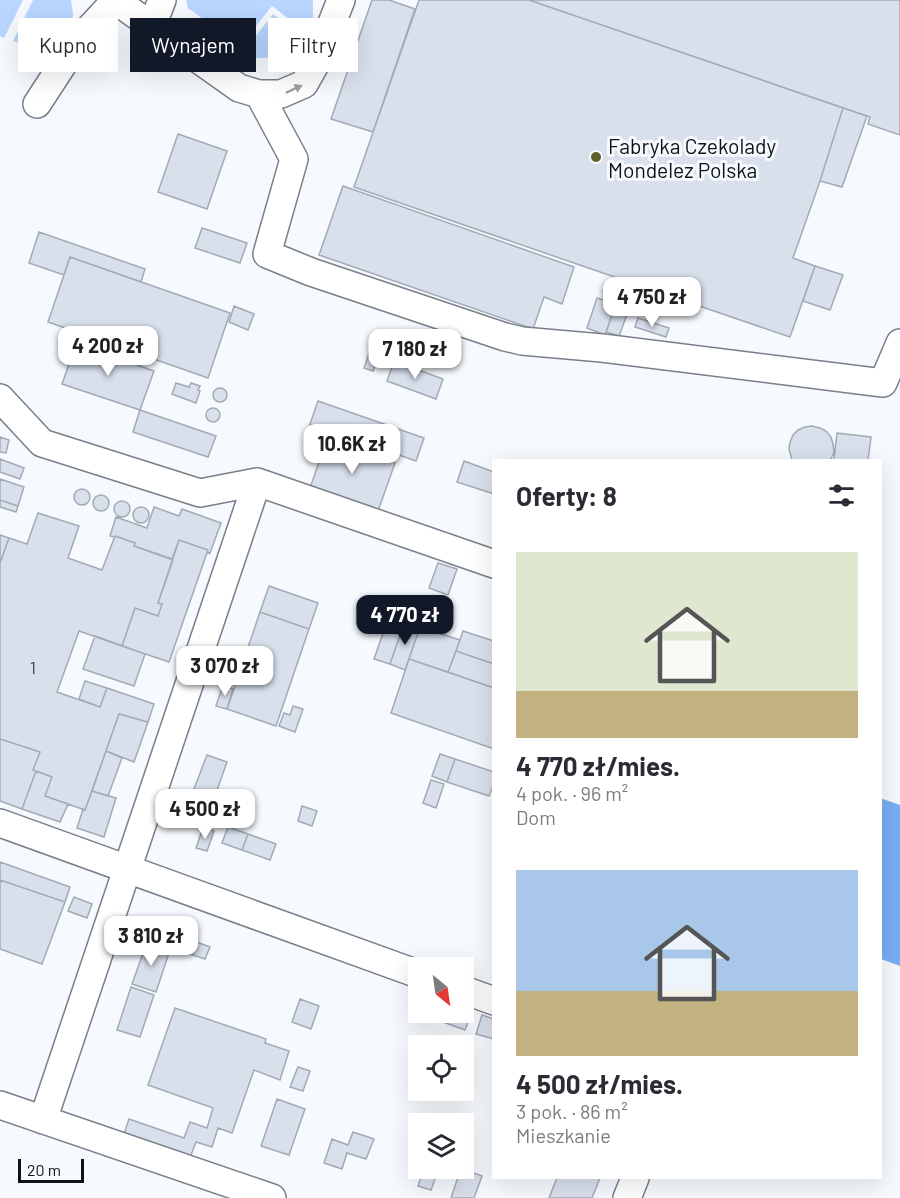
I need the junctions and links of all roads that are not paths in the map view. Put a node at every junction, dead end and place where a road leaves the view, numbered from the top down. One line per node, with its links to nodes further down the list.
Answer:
1 (116, 0): 4 (lane); 8 (lane)
2 (162, 0): 5 (lane)
3 (341, 0): 7 (lane, one-way to 3)
4 (142, 18)
5 (156, 18)
6 (217, 72): 7 (lane)
7 (259, 94): 9 (lane)
8 (37, 104)
9 (900, 343)
10 (0, 398): 11 (lane)
11 (257, 482): 12 (lane); 14 (lane)
12 (492, 563)
13 (0, 823): 14 (lane)
14 (128, 869): 15 (lane); 19 (lane)
15 (408, 970)
16 (474, 994): 17 (lane)
17 (492, 1000)
18 (0, 1105): 19 (lane)
19 (43, 1120): 21 (lane)
20 (635, 1179): 22 (lane)
21 (272, 1198)
22 (627, 1198)

